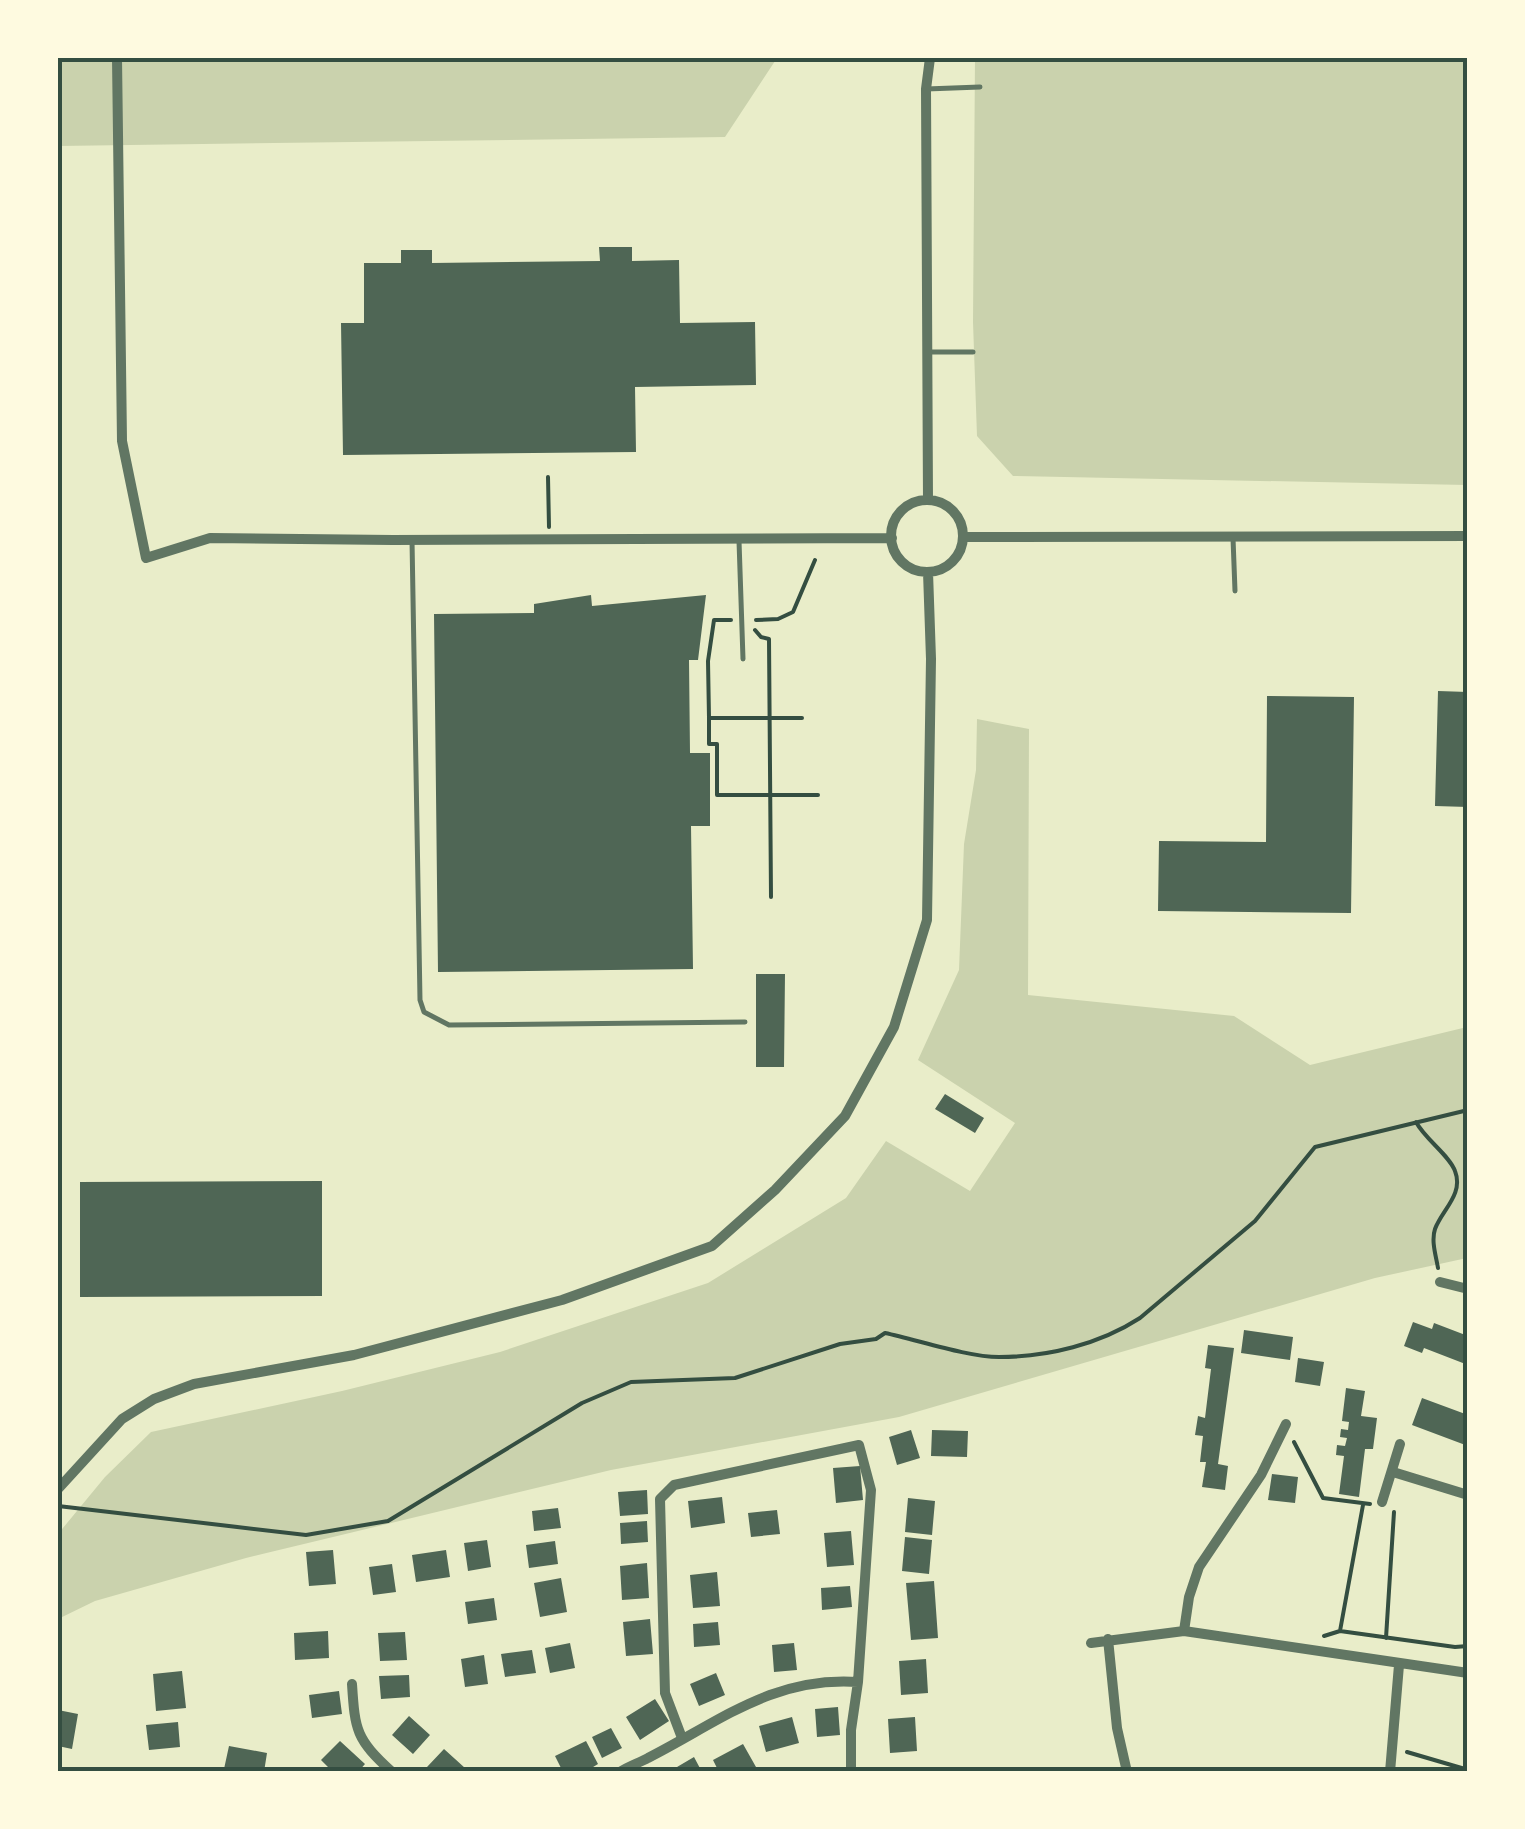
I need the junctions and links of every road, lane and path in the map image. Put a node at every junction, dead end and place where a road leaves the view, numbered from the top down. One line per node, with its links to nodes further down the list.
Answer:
1 (117, 58): 15 (street)
2 (930, 58): 4 (street)
3 (980, 87): 4 (lane)
4 (926, 89): 5 (street)
5 (926, 352): 6 (lane); 8 (street)
6 (973, 352)
7 (548, 477): 9 (path)
8 (928, 500): 13 (street); 14 (street)
9 (549, 512)
10 (1233, 535): 11 (street); 14 (street); 17 (lane)
11 (1468, 536)
12 (739, 538): 13 (street); 15 (street); 19 (lane)
13 (892, 538): 16 (street)
14 (963, 538): 16 (street)
15 (412, 540): 25 (lane)
16 (928, 572): 33 (street)
17 (1235, 591)
18 (754, 620): 20 (path)
19 (743, 659)
20 (770, 718): 21 (path); 22 (path); 22 (path)
21 (802, 718)
22 (770, 795): 23 (path); 24 (path)
23 (818, 795)
24 (770, 897)
25 (744, 1022)
26 (1468, 1110): 27 (path)
27 (1416, 1122): 28 (path); 37 (path)
28 (1440, 1282): 29 (street)
29 (1468, 1289)
30 (1286, 1424): 36 (path); 38 (street)
31 (1400, 1444): 32 (street)
32 (1393, 1472): 34 (street); 35 (street)
33 (58, 1489)
34 (1468, 1495)
35 (1382, 1502): 36 (path); 41 (path)
36 (1363, 1504): 39 (path)
37 (58, 1506)
38 (1184, 1631): 42 (street); 45 (street)
39 (1340, 1631): 40 (path); 41 (path)
40 (1321, 1636)
41 (1386, 1638): 44 (path)
42 (1108, 1639): 43 (street); 57 (street)
43 (1092, 1643)
44 (1468, 1646)
45 (1399, 1665): 46 (street); 50 (street)
46 (1468, 1672)
47 (858, 1682): 49 (street); 49 (street); 56 (street)
48 (352, 1684): 53 (street)
49 (682, 1738): 51 (street)
50 (1392, 1750): 52 (path); 58 (street)
51 (649, 1758): 54 (street); 55 (street)
52 (1468, 1764)
53 (392, 1772)
54 (620, 1772)
55 (655, 1772)
56 (851, 1772)
57 (1127, 1772)
58 (1390, 1772)

